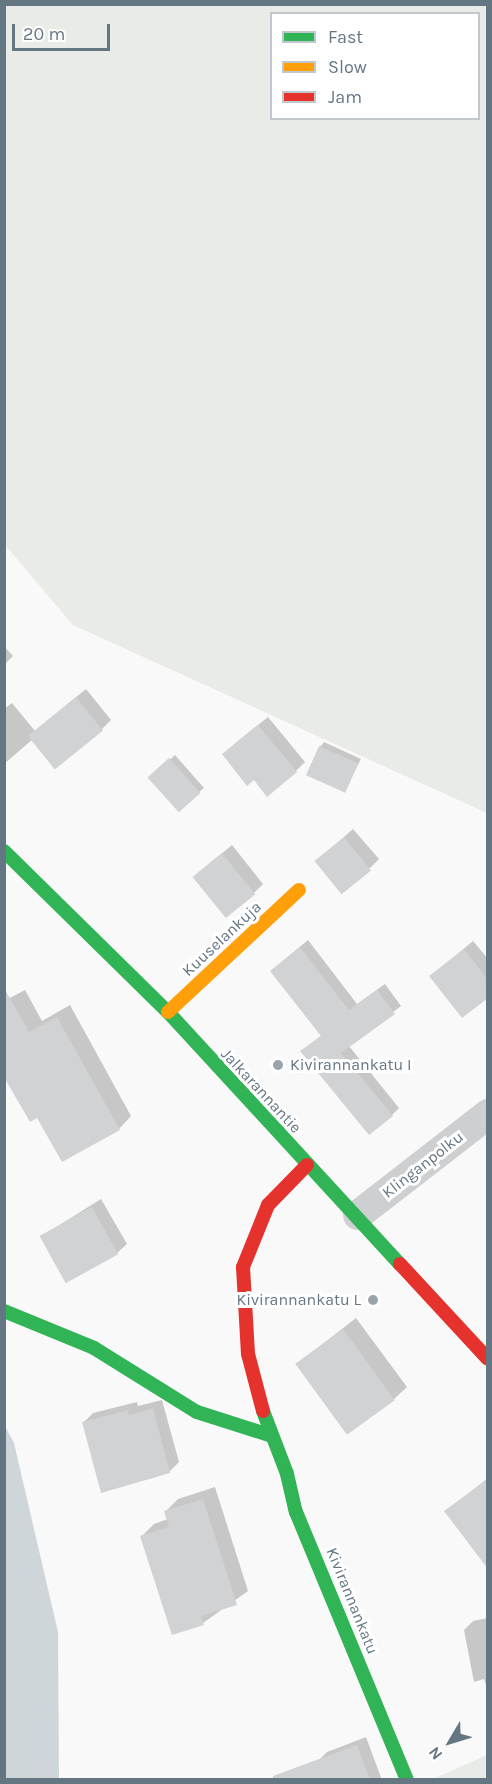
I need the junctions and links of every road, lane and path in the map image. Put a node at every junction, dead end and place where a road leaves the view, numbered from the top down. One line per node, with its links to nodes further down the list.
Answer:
1 (4, 851): 3 (street, Jalkarannantie)
2 (299, 890): 3 (street, Kuuselankuja)
3 (168, 1012): 5 (street, Jalkarannantie)
4 (488, 1114): 6 (street, Klinganpolku)
5 (307, 1165): 6 (street, Jalkarannantie); 9 (street, Kivirannankatu)
6 (357, 1215): 8 (street, Jalkarannantie)
7 (4, 1311): 9 (street)
8 (483, 1344)
9 (268, 1436): 10 (street, Kivirannankatu)
10 (407, 1779)

